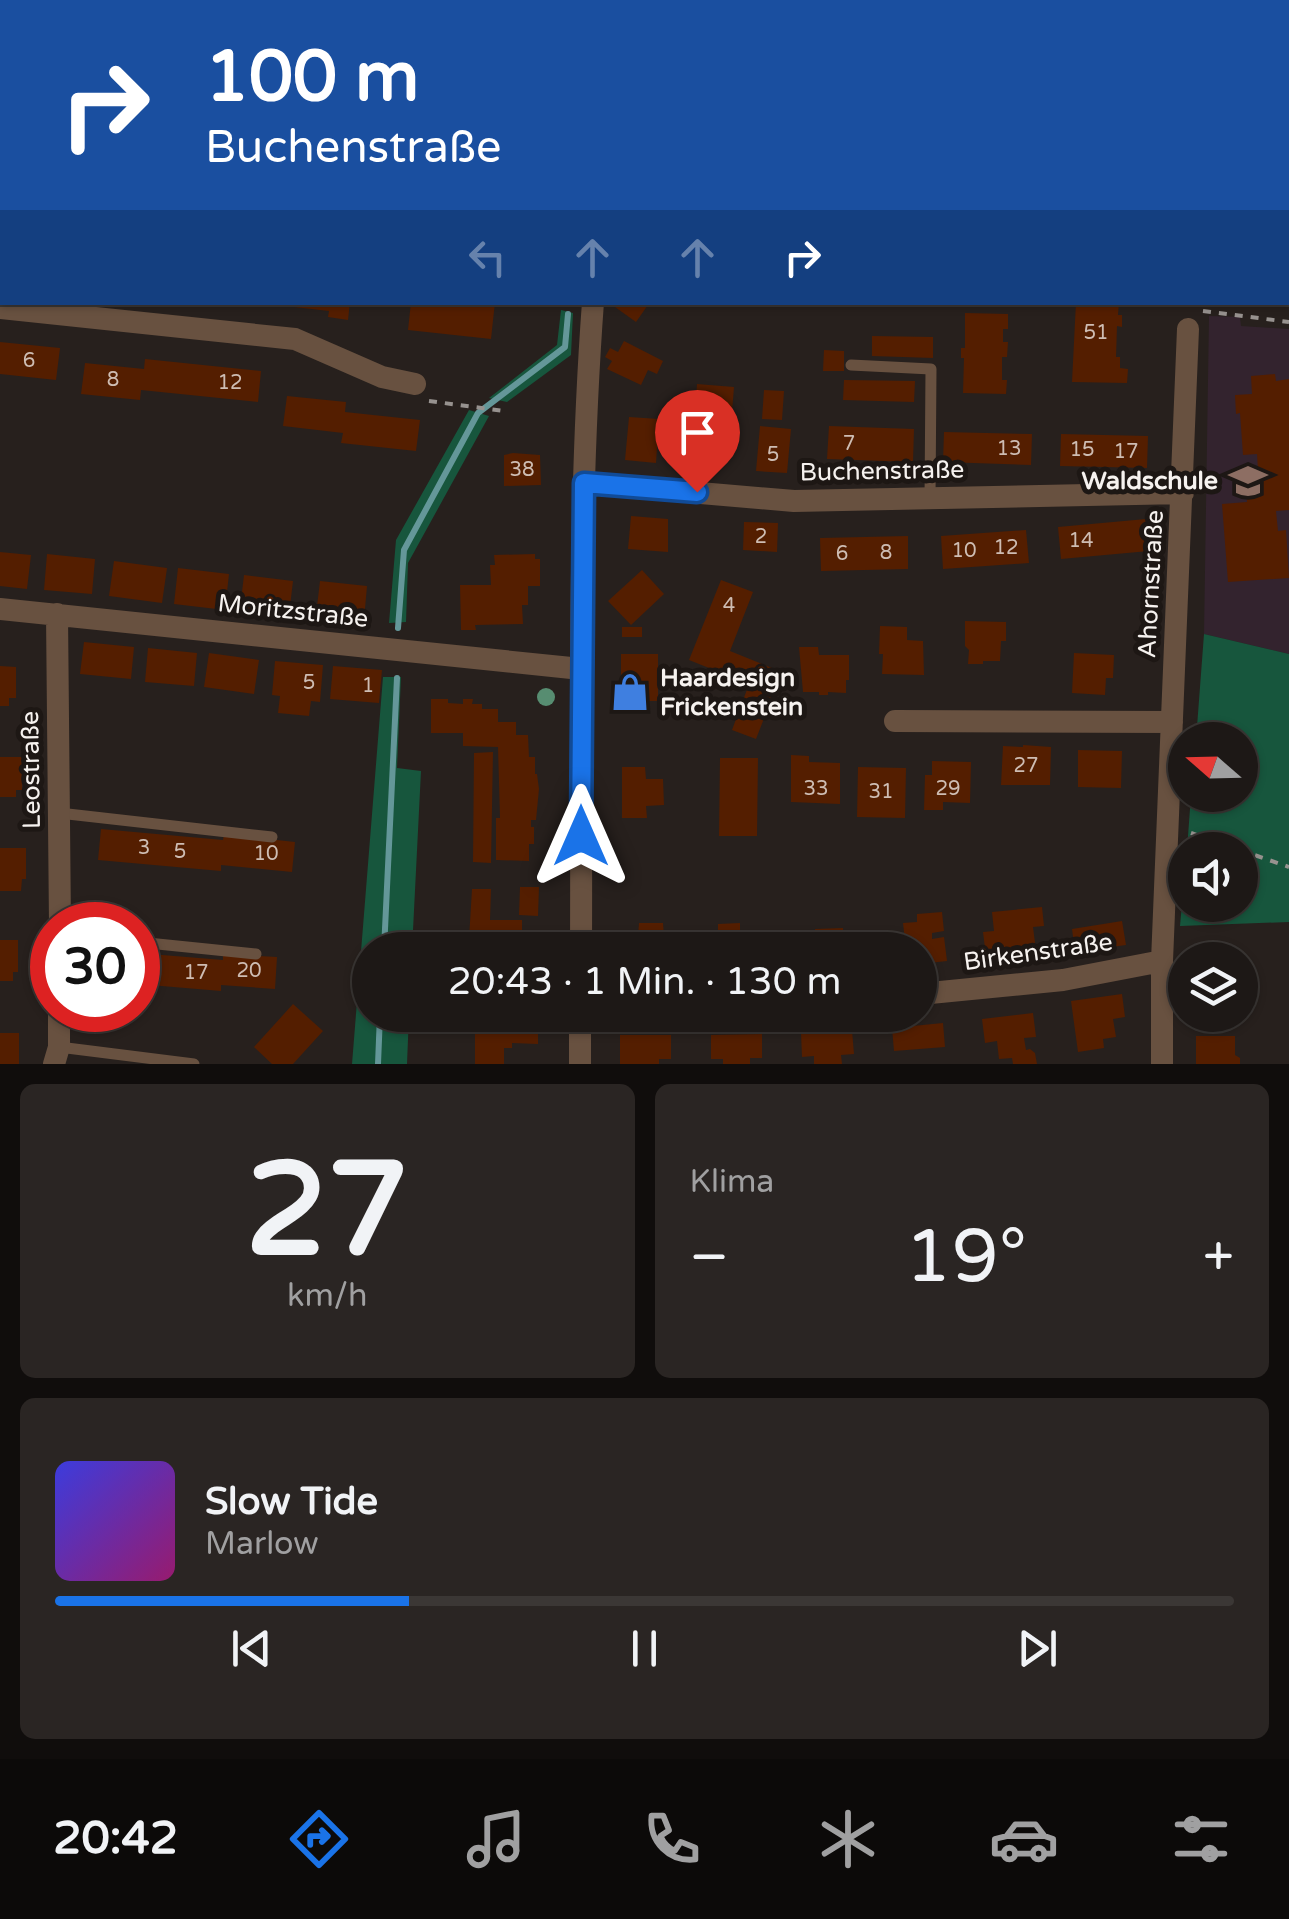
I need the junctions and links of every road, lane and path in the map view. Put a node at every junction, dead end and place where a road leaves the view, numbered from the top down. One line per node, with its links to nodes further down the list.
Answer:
1 (592, 305): 8 (street)
2 (0, 308): 6 (street)
3 (1195, 320): 4 (path); 9 (street, Ahornstraße)
4 (1289, 322)
5 (851, 365): 10 (lane)
6 (414, 384): 7 (path)
7 (504, 411)
8 (584, 483): 10 (street, Buchenstraße); 13 (street)
9 (1183, 494): 10 (street, Buchenstraße); 15 (street, Ahornstraße)
10 (930, 499)
11 (0, 609): 12 (street, Moritzstraße)
12 (57, 614): 13 (street, Moritzstraße); 17 (street, Leostraße)
13 (581, 669): 24 (street)
14 (895, 721): 15 (street)
15 (1172, 722)
16 (1168, 804): 18 (street, Ahornstraße)
17 (59, 814): 20 (lane); 23 (street, Leostraße)
18 (1167, 825): 19 (path); 27 (street, Ahornstraße)
19 (1187, 832)
20 (272, 837)
21 (1258, 856): 22 (path)
22 (1289, 867)
23 (60, 902)
24 (580, 932)
25 (160, 944): 26 (lane)
26 (256, 954)
27 (1162, 960): 28 (street, Birkenstraße); 33 (street, Ahornstraße)
28 (937, 992)
29 (580, 1032): 32 (street)
30 (56, 1056): 31 (lane)
31 (194, 1064)
32 (580, 1064)
33 (1162, 1064)

